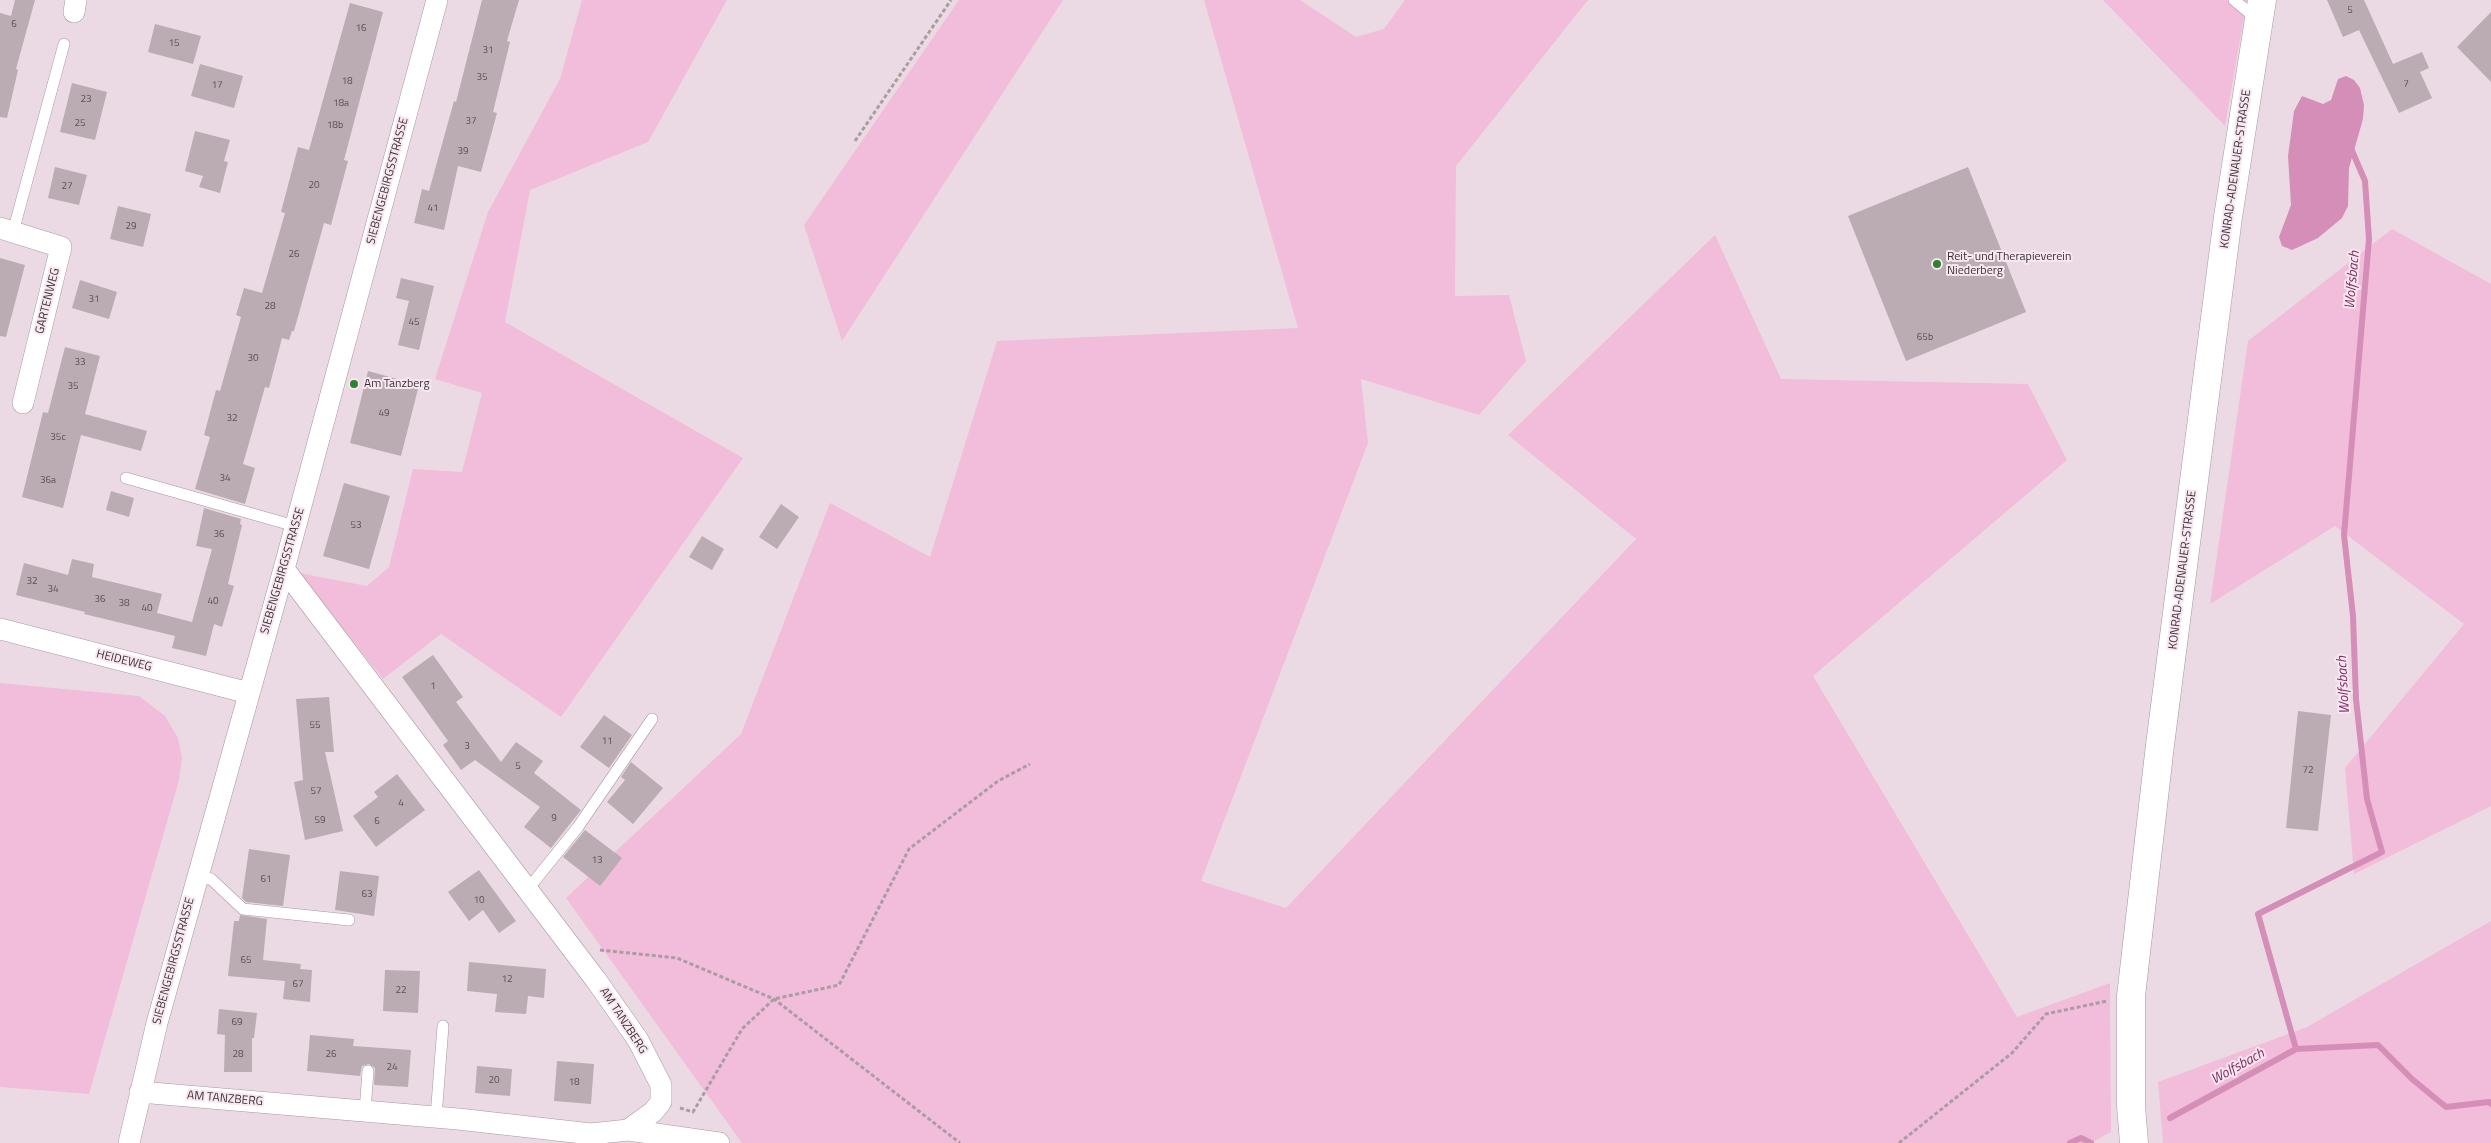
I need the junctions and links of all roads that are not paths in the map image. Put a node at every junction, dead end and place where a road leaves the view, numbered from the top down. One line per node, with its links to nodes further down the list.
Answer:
1 (437, 0): 8 (street, SIEBENGEBIRGSSTRASSE)
2 (2234, 0): 3 (lane)
3 (2260, 10): 24 (street, KONRAD-ADENAUER-STRASSE)
4 (64, 44): 5 (lane, GARTENWEG)
5 (7, 230): 6 (street, GARTENWEG)
6 (22, 403)
7 (126, 478): 8 (lane)
8 (295, 526): 9 (street, SIEBENGEBIRGSSTRASSE)
9 (284, 569): 11 (street, SIEBENGEBIRGSSTRASSE); 14 (street, AM TANZBERG)
10 (0, 629): 11 (street, HEIDEWEG)
11 (248, 692): 13 (street, SIEBENGEBIRGSSTRASSE)
12 (652, 719): 14 (lane)
13 (197, 876): 15 (lane); 18 (street, SIEBENGEBIRGSSTRASSE)
14 (528, 889): 21 (street, AM TANZBERG)
15 (349, 920)
16 (443, 1026): 20 (lane)
17 (368, 1071): 19 (lane)
18 (140, 1092): 19 (street, AM TANZBERG); 22 (street, SIEBENGEBIRGSSTRASSE)
19 (365, 1111): 20 (street, AM TANZBERG)
20 (436, 1117): 21 (street, AM TANZBERG)
21 (628, 1130): 23 (street)
22 (129, 1143)
23 (719, 1143)
24 (2134, 1143)

